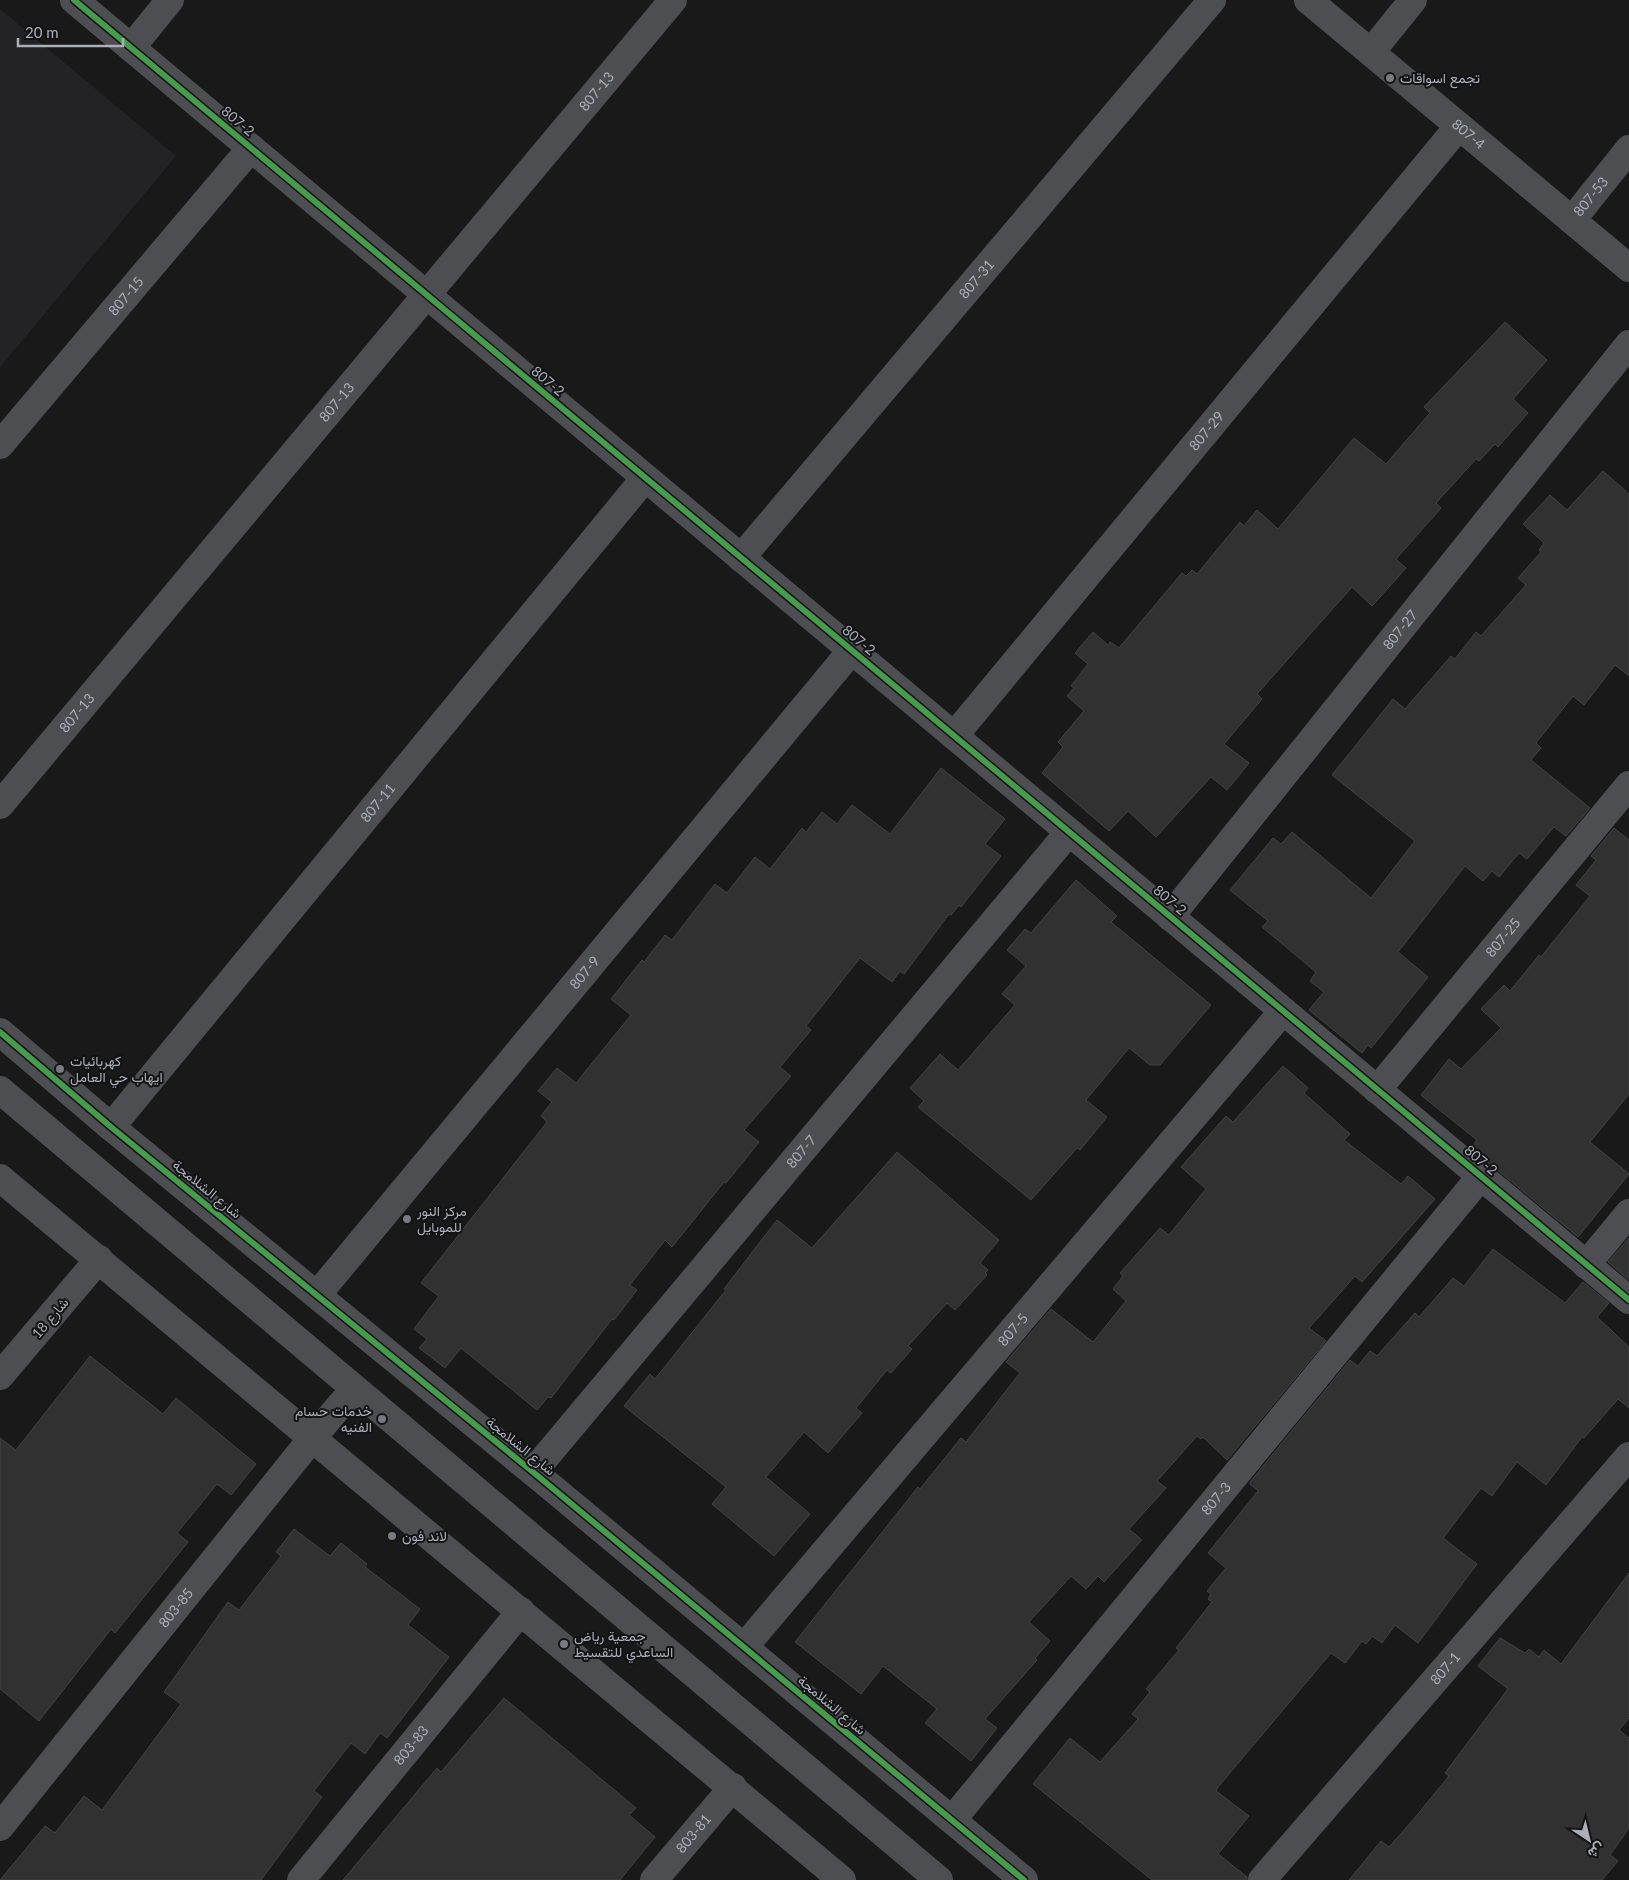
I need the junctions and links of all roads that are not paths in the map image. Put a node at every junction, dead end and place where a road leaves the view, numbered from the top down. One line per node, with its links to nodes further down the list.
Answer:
1 (74, 0): 7 (street, 807-2)
2 (170, 0): 7 (street)
3 (674, 0): 14 (street, 807-13)
4 (1212, 0): 18 (street, 807-31)
5 (1308, 0): 8 (street, 807-4)
6 (1413, 0): 8 (street)
7 (131, 48): 10 (street, 807-2)
8 (1371, 52): 9 (street, 807-4)
9 (1459, 126): 12 (street, 807-4); 20 (street, 807-29)
10 (251, 148): 14 (street, 807-2); 16 (street, 807-15)
11 (1629, 149): 12 (street, 807-53)
12 (1572, 220): 13 (street, 807-4)
13 (1629, 268)
14 (426, 295): 17 (street, 807-2); 22 (street, 807-13)
15 (1629, 344): 24 (street, 807-27)
16 (0, 445)
17 (645, 478): 18 (street, 807-2); 29 (street, 807-11)
18 (741, 558): 19 (street, 807-2)
19 (852, 650): 20 (street, 807-2); 35 (street, 807-9)
20 (954, 736): 23 (street, 807-2)
21 (1629, 785): 28 (street, 807-25)
22 (0, 805)
23 (1069, 832): 24 (street, 807-2); 41 (street, 807-7)
24 (1170, 917): 25 (street, 807-2)
25 (1283, 1011): 28 (street, 807-2); 43 (street, 807-5)
26 (0, 1032): 29 (street, شارع الشلامجة)
27 (0, 1090): 38 (street)
28 (1378, 1090): 30 (street, 807-2)
29 (111, 1127): 35 (street, شارع الشلامجة)
30 (1481, 1176): 34 (street, 807-2); 45 (street, 807-3)
31 (0, 1178): 33 (street)
32 (1629, 1213): 34 (street)
33 (99, 1260): 37 (street, شارع 18); 39 (street)
34 (1586, 1264): 36 (street, 807-2)
35 (317, 1295): 41 (street, شارع الشلامجة)
36 (1629, 1300)
37 (0, 1376)
38 (354, 1389): 39 (street, 803-85); 50 (street)
39 (313, 1437): 42 (street); 46 (street, 803-85)
40 (1629, 1456): 52 (street, 807-1)
41 (533, 1472): 43 (street, شارع الشلامجة)
42 (521, 1611): 44 (street); 47 (street, 803-83)
43 (744, 1647): 45 (street, شارع الشلامجة)
44 (733, 1787): 48 (street, 803-81); 49 (street)
45 (952, 1820): 51 (street, شارع الشلامجة)
46 (0, 1827)
47 (300, 1880)
48 (654, 1880)
49 (842, 1880)
50 (939, 1880)
51 (1024, 1880)
52 (1262, 1880)

